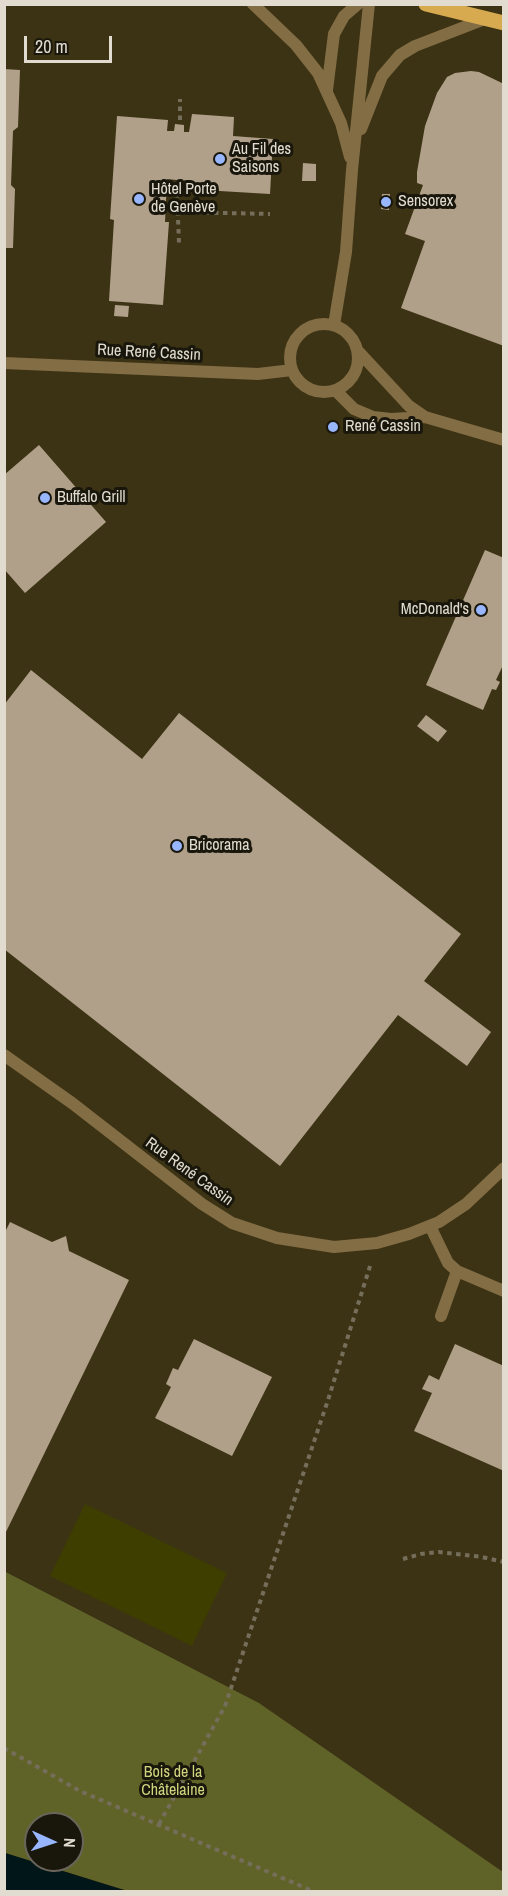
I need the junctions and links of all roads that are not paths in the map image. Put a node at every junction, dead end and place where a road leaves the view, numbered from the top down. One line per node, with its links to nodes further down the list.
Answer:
1 (253, 4): 7 (street)
2 (358, 4): 7 (street)
3 (369, 4): 8 (street)
4 (426, 4): 5 (main road)
5 (485, 19): 6 (main road); 8 (street)
6 (504, 23)
7 (327, 90): 9 (street)
8 (355, 144): 9 (street)
9 (352, 170): 10 (street)
10 (334, 325): 11 (street); 13 (street)
11 (358, 351): 14 (street); 15 (street)
12 (4, 363): 13 (street, Rue René Cassin)
13 (292, 370): 14 (street)
14 (336, 391): 15 (street)
15 (425, 417): 16 (street)
16 (504, 440)
17 (4, 1055): 19 (street, Rue René Cassin)
18 (504, 1168): 19 (street, Rue René Cassin)
19 (429, 1226): 20 (street)
20 (458, 1271): 21 (street); 22 (street)
21 (504, 1291)
22 (441, 1316)

